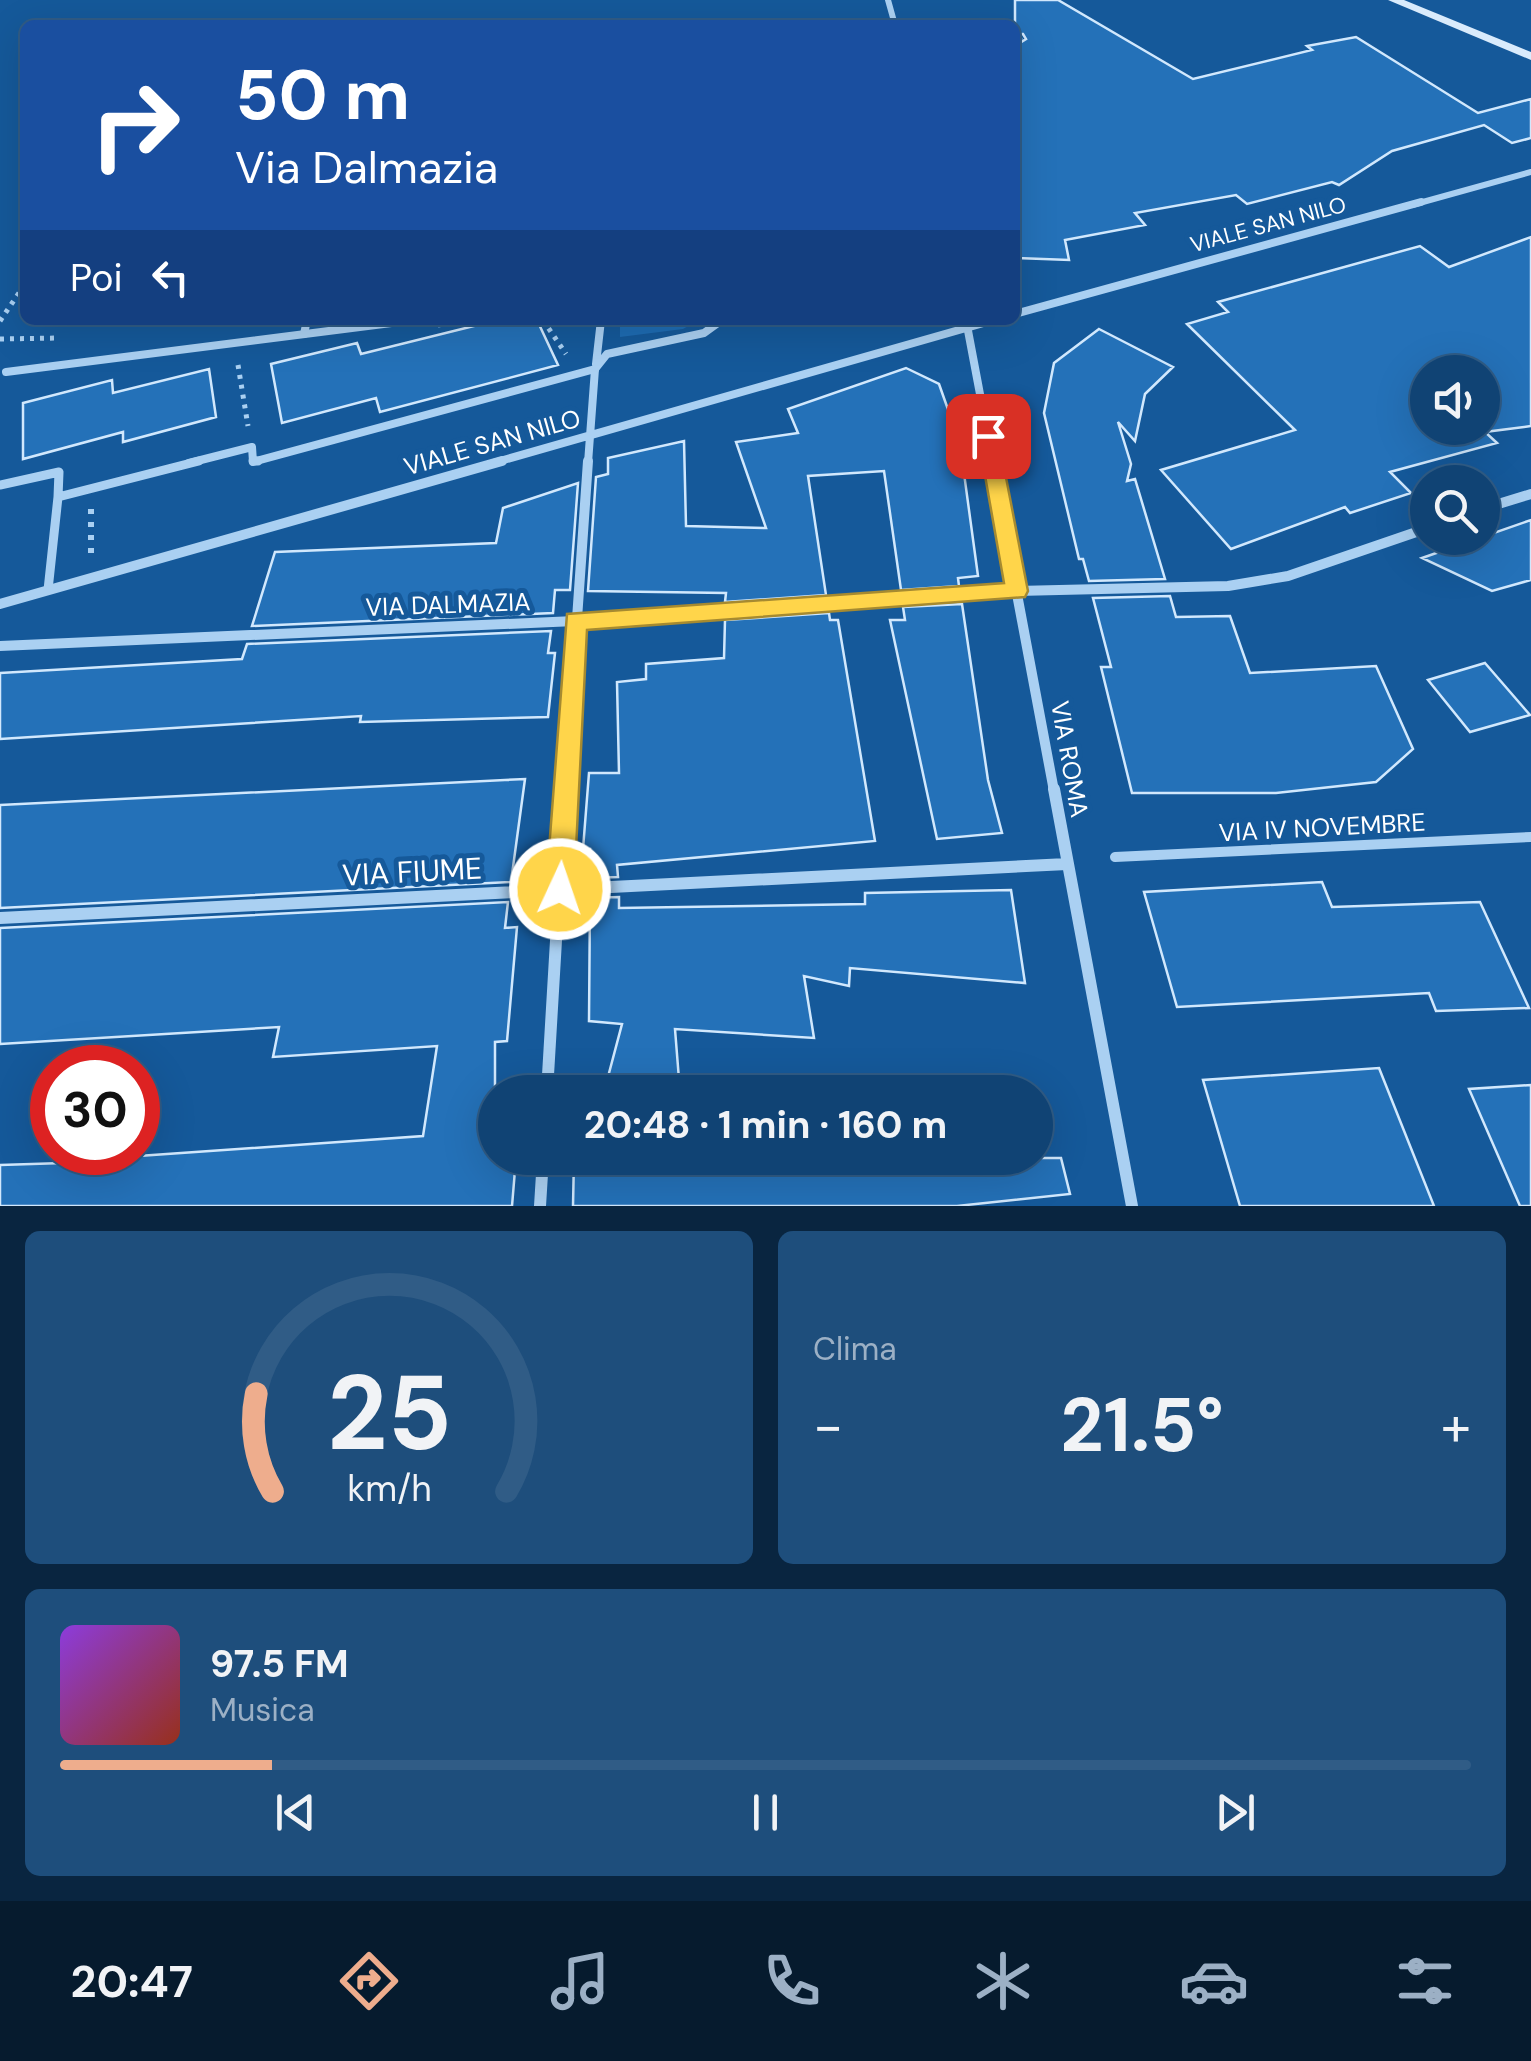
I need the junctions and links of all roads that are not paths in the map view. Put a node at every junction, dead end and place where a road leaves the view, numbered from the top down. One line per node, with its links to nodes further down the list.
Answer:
1 (1394, 0): 2 (main road)
2 (1531, 56)
3 (1531, 172): 4 (street, VIALE SAN NILO)
4 (1020, 313)
5 (306, 325): 11 (street)
6 (375, 325): 11 (street)
7 (600, 325): 12 (street)
8 (715, 325): 12 (street)
9 (964, 325): 14 (street, VIALE SAN NILO)
10 (967, 325): 23 (street, VIA ROMA)
11 (304, 334): 13 (street)
12 (596, 369): 14 (street); 16 (street)
13 (6, 372)
14 (588, 435): 22 (street, VIALE SAN NILO); 25 (street)
15 (0, 485): 18 (street)
16 (92, 488): 18 (street); 19 (street)
17 (1531, 494): 20 (street)
18 (58, 497): 22 (street)
19 (92, 503)
20 (1500, 503)
21 (1410, 534): 23 (street, VIA DALMAZIA)
22 (48, 590): 24 (street, VIALE SAN NILO)
23 (1017, 591): 25 (street, VIA DALMAZIA); 29 (street, VIA ROMA)
24 (0, 604)
25 (576, 621): 26 (street, VIA DALMAZIA); 30 (street)
26 (0, 646)
27 (1531, 837): 28 (lane, VIA IV NOVEMBRE)
28 (1115, 857)
29 (1066, 864): 30 (street, VIA FIUME); 35 (street, VIA ROMA)
30 (560, 889): 31 (street, VIA FIUME); 32 (street)
31 (0, 918)
32 (548, 1075)
33 (542, 1175): 34 (street)
34 (540, 1206)
35 (1132, 1206)

